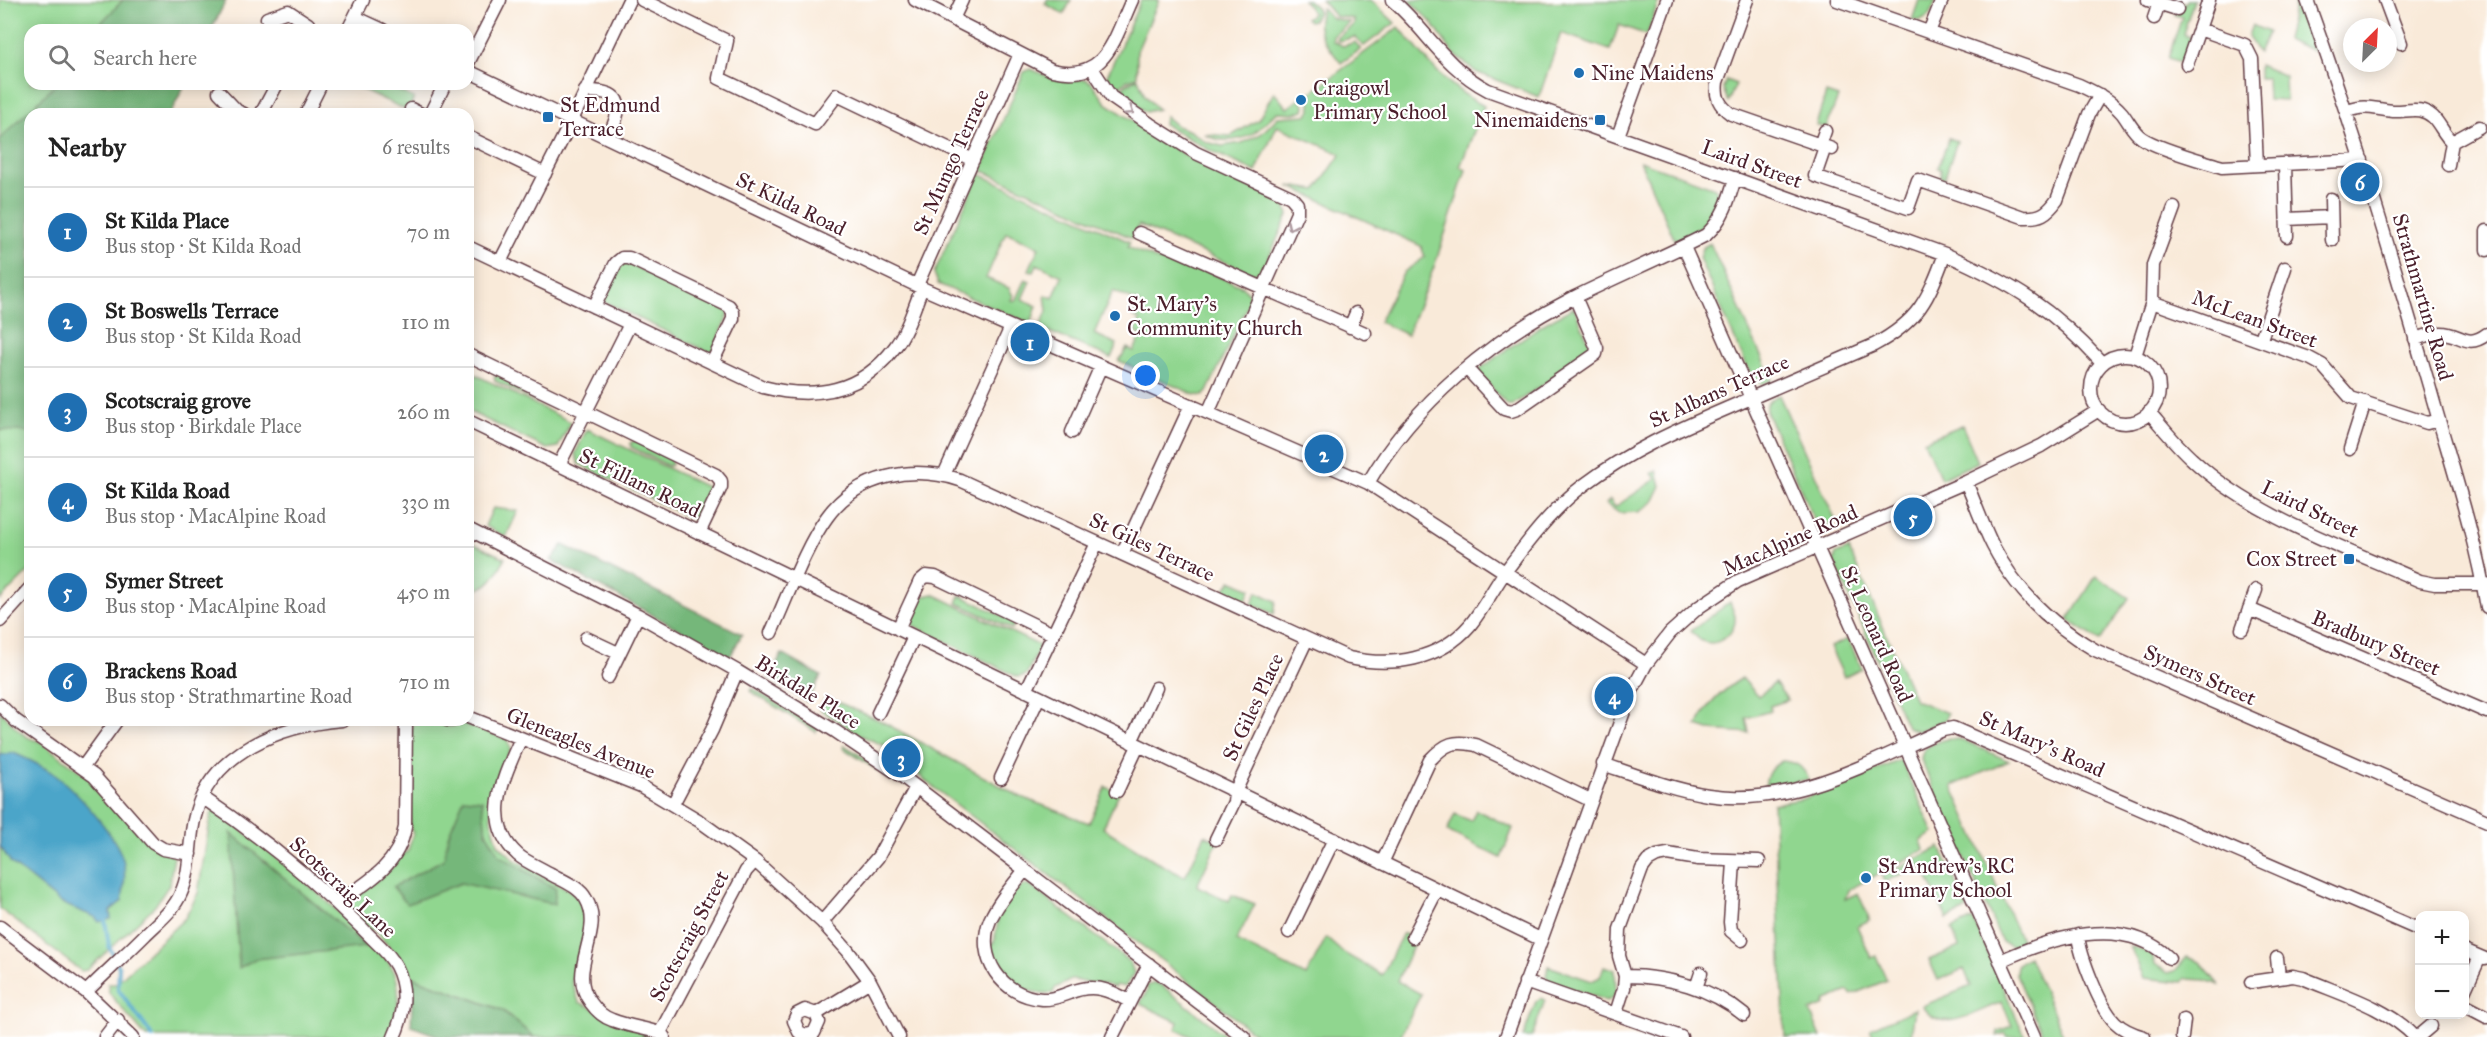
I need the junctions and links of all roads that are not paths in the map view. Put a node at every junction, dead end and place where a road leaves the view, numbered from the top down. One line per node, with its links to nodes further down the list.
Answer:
1 (363, 0): 19 (street)
2 (500, 0): 31 (street)
3 (629, 0): 39 (street)
4 (642, 0): 55 (street)
5 (915, 0): 23 (street)
6 (962, 0): 23 (street)
7 (1132, 0): 34 (street)
8 (1392, 0): 50 (street, Laird Street)
9 (1667, 0): 50 (street)
10 (1747, 0): 54 (street)
11 (1837, 0): 28 (street)
12 (1942, 0): 28 (street)
13 (2209, 0): 27 (street)
14 (2307, 0): 46 (street, Strathmartine Road)
15 (2385, 0): 22 (street)
16 (2154, 2): 18 (street); 21 (street)
17 (291, 6): 20 (street); 24 (street)
18 (2177, 9)
19 (355, 17): 25 (street); 26 (street)
20 (267, 18)
21 (2154, 18)
22 (2389, 18)
23 (953, 19): 32 (street)
24 (308, 24)
25 (351, 24)
26 (370, 24)
27 (2199, 29): 33 (street); 58 (street)
28 (1929, 32): 41 (street)
29 (2397, 37): 30 (street)
30 (2401, 43)
31 (474, 51)
32 (1020, 54): 34 (street); 55 (street, St Mungo Terrace)
33 (2187, 64)
34 (1092, 68): 79 (street, one-way to 79)
35 (474, 74): 47 (street, St Kilda Road)
36 (274, 90): 43 (street)
37 (318, 90): 44 (street)
38 (442, 90): 45 (street)
39 (585, 91): 47 (street); 51 (street)
40 (219, 92): 42 (street)
41 (2100, 95): 58 (street); 63 (street)
42 (233, 108)
43 (264, 108)
44 (309, 108)
45 (433, 108)
46 (2347, 111): 53 (street); 56 (street, Strathmartine Road)
47 (572, 120): 51 (street, St Kilda Road); 61 (street)
48 (2479, 127): 53 (street)
49 (1825, 131): 54 (street)
50 (1618, 136): 62 (street, Laird Street)
51 (608, 138): 78 (street, St Kilda Road)
52 (474, 140): 61 (street)
53 (2452, 142): 59 (street)
54 (1826, 147): 63 (street)
55 (973, 160): 78 (street, St Mungo Terrace)
56 (2362, 160): 57 (street); 90 (street, Strathmartine Road)
57 (2285, 164): 58 (street); 67 (street)
58 (2257, 165)
59 (2448, 165)
60 (1934, 170): 63 (street)
61 (545, 174): 76 (street)
62 (1735, 178): 72 (street); 75 (street, Laird Street)
63 (1929, 183)
64 (2331, 199): 66 (street)
65 (2174, 208): 81 (street)
66 (2331, 217): 67 (street); 71 (street)
67 (2287, 219): 70 (street)
68 (2487, 231): 74 (street)
69 (1140, 233): 79 (street)
70 (2288, 236)
71 (2332, 240)
72 (1684, 246): 80 (street); 97 (street, St Leonard Road)
73 (474, 250): 76 (street, St Mungo Terrace)
74 (2487, 250)
75 (1945, 254): 94 (street, Laird Street); 97 (street, St Albans Terrace)
76 (500, 262): 82 (street, St Mungo Terrace)
77 (2286, 268): 89 (street)
78 (919, 287): 85 (street, St Kilda Road); 93 (street, St Mungo Terrace)
79 (1263, 288): 86 (street); 102 (street)
80 (1575, 297): 96 (street); 96 (street)
81 (2152, 302): 89 (street, McLean Street); 91 (street)
82 (594, 307): 84 (street, St Mungo Terrace); 93 (street)
83 (1356, 313): 86 (street)
84 (630, 324): 93 (street, St Mungo Terrace); 101 (street)
85 (1011, 327): 95 (street, St Kilda Road); 109 (street)
86 (1350, 327): 87 (street)
87 (1365, 333)
88 (2487, 334): 90 (street)
89 (2261, 339): 98 (street, McLean Street)
90 (2415, 339): 104 (street, Strathmartine Road)
91 (2135, 356): 94 (street); 103 (street)
92 (474, 359): 101 (street)
93 (712, 363)
94 (2102, 363): 100 (street)
95 (1101, 366): 99 (street, St Kilda Road); 106 (street)
96 (1467, 369): 111 (street)
97 (1751, 398): 115 (street, St Leonard Road); 117 (street, St Albans Terrace)
98 (2365, 402): 104 (street, McLean Street); 107 (street)
99 (1191, 405): 102 (street, St Kilda Road); 116 (street)
100 (2099, 410): 103 (street); 110 (street, MacAlpine Road)
101 (585, 412): 108 (street); 113 (street)
102 (1208, 412): 111 (street, St Kilda Road)
103 (2149, 412): 119 (street, Laird Street)
104 (2438, 420): 119 (street, Strathmartine Road)
105 (474, 424): 108 (street, St Fillans Road)
106 (1072, 432)
107 (2350, 449)
108 (559, 465): 113 (street, St Fillans Road)
109 (944, 475): 114 (street, St Giles Terrace); 118 (street, St Giles Terrace)
110 (1966, 482): 115 (street, MacAlpine Road); 159 (street, Symers Street)
111 (1368, 483): 117 (street, St Kilda Road)
112 (474, 532): 124 (street, Birkdale Place)
113 (699, 533): 118 (street, St Fillans Road)
114 (1097, 543): 116 (street, St Giles Terrace); 129 (street)
115 (1817, 547): 134 (street, MacAlpine Road); 149 (street, St Leonard Road)
116 (1122, 554): 132 (street, St Giles Terrace)
117 (1506, 572): 132 (street, St Giles Terrace); 134 (street, St Kilda Road)
118 (796, 580): 126 (street, St Fillans Road); 128 (street)
119 (2485, 585): 122 (street, Strathmartine Road)
120 (2256, 590): 123 (street)
121 (24, 595): 125 (street)
122 (2487, 608)
123 (2249, 609): 127 (street); 141 (street, Bradbury Street)
124 (638, 615): 133 (street); 135 (street, Birkdale Place)
125 (0, 621)
126 (898, 629): 129 (street); 130 (street, St Fillans Road)
127 (2242, 629)
128 (771, 633)
129 (1053, 634): 138 (street)
130 (914, 637): 138 (street, St Fillans Road); 142 (street)
131 (586, 638): 133 (street)
132 (1307, 639): 155 (street, St Giles Place)
133 (618, 654): 136 (street)
134 (1646, 664): 150 (street, MacAlpine Road)
135 (737, 671): 153 (street, Birkdale Place); 158 (street)
136 (608, 677)
137 (1156, 688): 148 (street)
138 (1026, 691): 139 (street, St Fillans Road)
139 (1039, 697): 148 (street, St Fillans Road); 152 (street)
140 (0, 705): 151 (street)
141 (2487, 712)
142 (878, 713)
143 (474, 719): 147 (street, Gleneagles Avenue)
144 (113, 726): 151 (street)
145 (302, 726): 156 (street)
146 (406, 726): 169 (street)
147 (521, 738): 158 (street, Gleneagles Avenue); 202 (street)
148 (1135, 744): 154 (street); 155 (street, St Fillans Road)
149 (1905, 746): 150 (street, St Mary's Road); 172 (street, St Mary's Road); 182 (street, St Leonard Road)
150 (1603, 764): 157 (street, MacAlpine Road)
151 (83, 766): 162 (street)
152 (1001, 778)
153 (916, 787): 167 (street, Birkdale Place); 170 (street)
154 (1117, 791)
155 (1234, 792): 160 (street); 161 (street, St Fillans Road)
156 (202, 797): 162 (street); 169 (street, Scotscraig Lane)
157 (1590, 800): 166 (street); 176 (street, MacAlpine Road)
158 (673, 804): 163 (street, Gleneagles Avenue)
159 (2487, 821)
160 (1216, 839)
161 (1334, 839): 166 (street, St Fillans Road); 173 (street)
162 (190, 854): 192 (street)
163 (755, 861): 170 (street, Gleneagles Avenue); 202 (street, Scotscraig Street)
164 (1759, 861): 165 (street)
165 (1734, 862): 177 (street); 185 (street)
166 (1382, 863): 168 (street, St Fillans Road)
167 (1024, 870): 183 (street, Birkdale Place); 193 (street)
168 (1437, 890): 175 (street); 176 (street, St Fillans Road)
169 (337, 903): 205 (street, Scotscraig Lane)
170 (822, 922): 187 (street, Gleneagles Avenue)
171 (0, 927): 192 (street)
172 (2415, 928)
173 (1289, 932)
174 (2078, 935): 179 (street); 182 (street); 212 (street)
175 (1413, 937)
176 (1540, 939): 188 (street, MacAlpine Road)
177 (1742, 940)
178 (2469, 952): 181 (street)
179 (2169, 958)
180 (2277, 958): 186 (street)
181 (2484, 958): 190 (street)
182 (2000, 961): 211 (street, St Leonard Road)
183 (1149, 964): 193 (street); 208 (street, Birkdale Place)
184 (1701, 973): 191 (street)
185 (1625, 976): 191 (street); 197 (street)
186 (2279, 977): 189 (street); 214 (street)
187 (870, 981): 196 (street); 206 (street, Gleneagles Avenue)
188 (1525, 982): 197 (street); 209 (street, MacAlpine Road)
189 (2251, 982)
190 (2469, 984)
191 (1696, 988): 198 (street)
192 (86, 992): 199 (street)
193 (1129, 1001): 207 (street)
194 (2469, 1006): 195 (street)
195 (2484, 1011)
196 (816, 1014)
197 (1616, 1014): 210 (street)
198 (1744, 1015)
199 (118, 1020): 203 (street); 204 (street)
200 (2184, 1020): 213 (street)
201 (2432, 1026): 214 (street)
202 (662, 1035)
203 (105, 1037)
204 (133, 1037)
205 (394, 1037)
206 (899, 1037)
207 (1112, 1037)
208 (1244, 1037)
209 (1506, 1037)
210 (1681, 1037)
211 (2034, 1037)
212 (2144, 1037)
213 (2182, 1037)
214 (2417, 1037)

